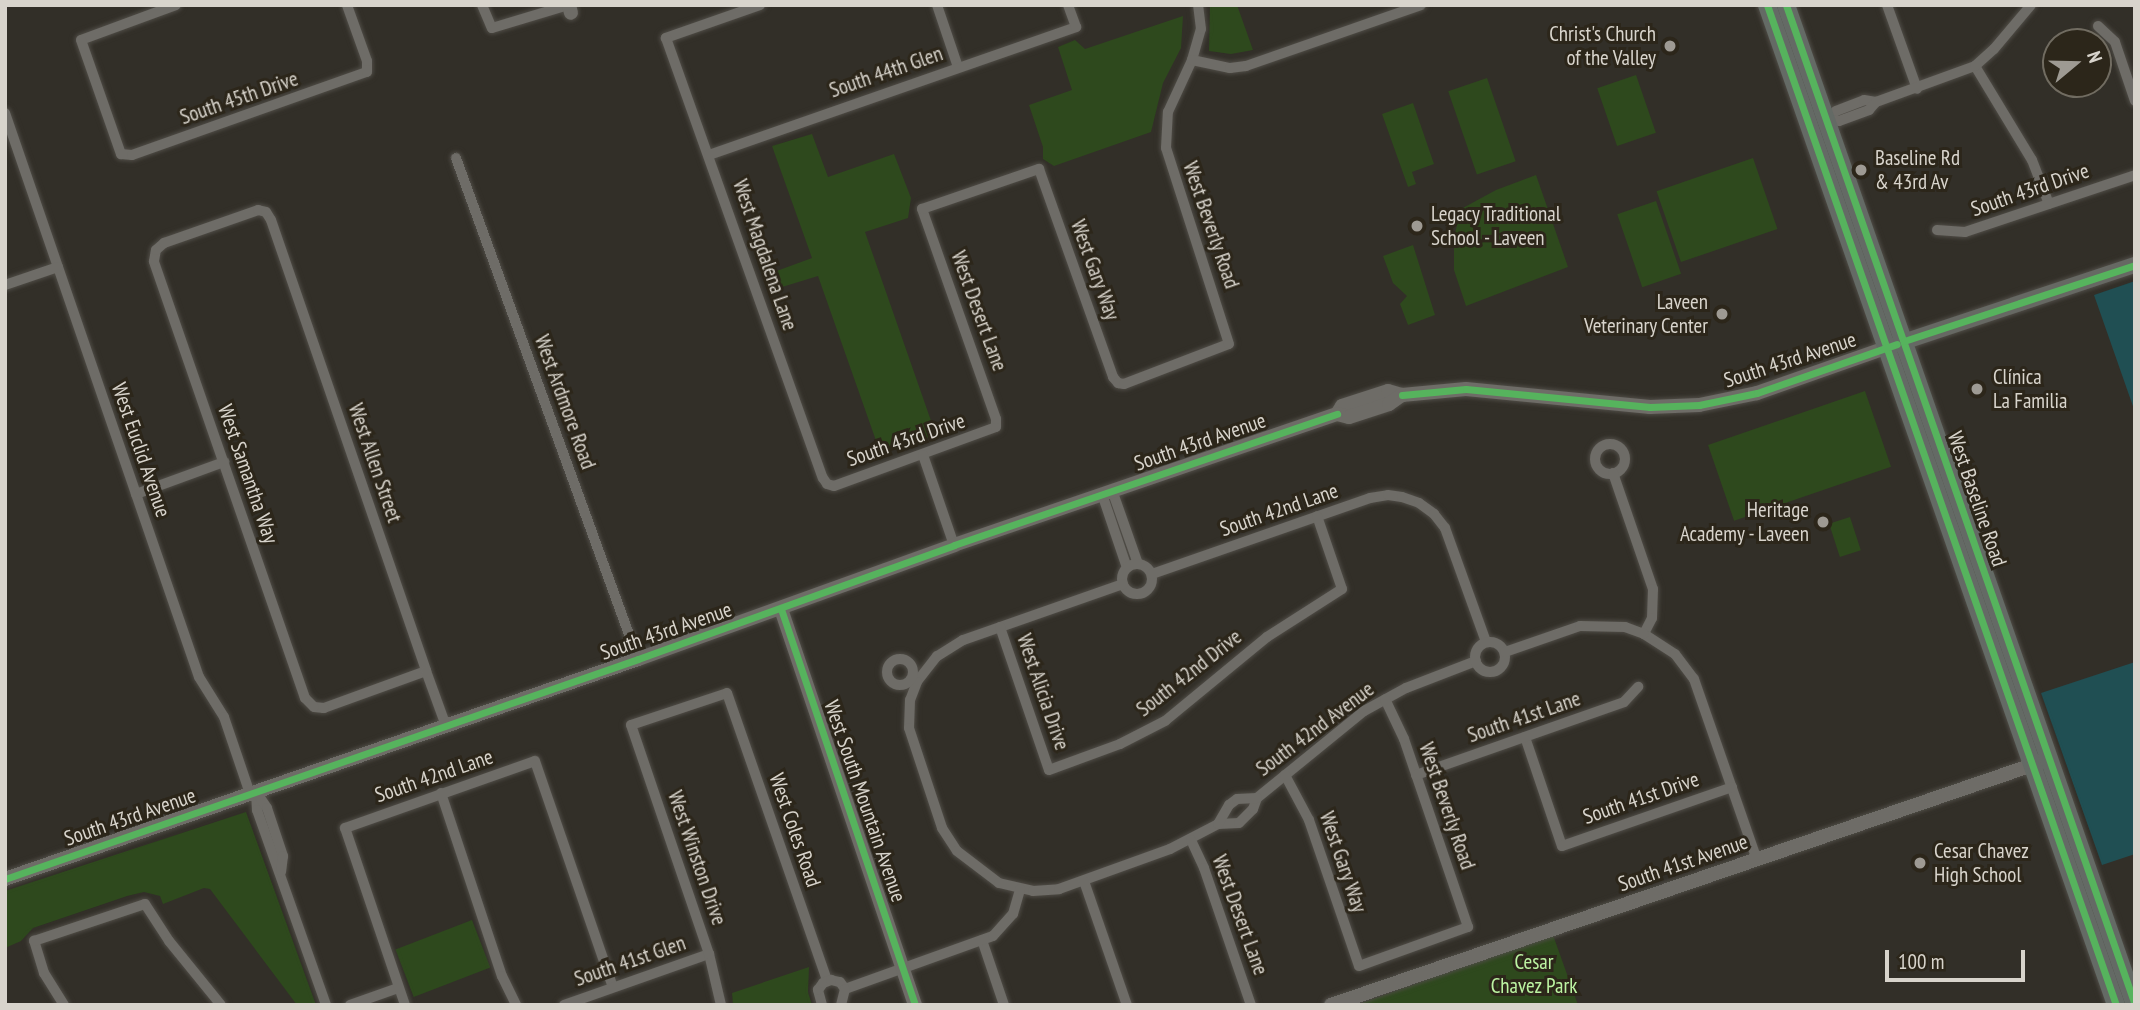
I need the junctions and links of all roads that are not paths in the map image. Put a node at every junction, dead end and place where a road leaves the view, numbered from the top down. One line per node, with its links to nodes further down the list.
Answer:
1 (176, 5): 2 (street, South 45th Drive)
2 (347, 5)
3 (482, 5): 13 (street)
4 (760, 5): 22 (street, West Magdalena Lane)
5 (937, 5): 17 (street)
6 (1068, 5): 17 (street, South 44th Glen)
7 (1199, 5): 15 (street, West Beverly Road)
8 (1421, 5): 15 (street)
9 (1767, 5): 32 (main road, West Baseline Road)
10 (1786, 5): 21 (main road, West Baseline Road)
11 (1887, 5): 18 (street)
12 (2028, 6): 16 (street)
13 (569, 8)
14 (2098, 26): 19 (street)
15 (1192, 60): 33 (street, West Beverly Road)
16 (1975, 66): 18 (street); 26 (street)
17 (958, 67): 22 (street, South 44th Glen)
18 (1917, 89): 21 (street)
19 (2135, 101)
20 (5, 113): 30 (street, West Euclid Avenue)
21 (1825, 120): 32 (main road, West Baseline Road)
22 (709, 155): 38 (street, West Magdalena Lane)
23 (456, 158): 51 (street, West Ardmore Road)
24 (1039, 169): 33 (street, West Gary Way); 34 (street, West Desert Lane)
25 (2135, 175): 26 (street, South 43rd Drive)
26 (2049, 204): 28 (street, South 43rd Drive)
27 (266, 212): 36 (street, West Samantha Way); 53 (street, West Allen Street)
28 (1937, 230)
29 (2135, 265): 32 (main road, South 43rd Avenue)
30 (58, 267): 31 (street); 40 (street, West Euclid Avenue)
31 (5, 285)
32 (1896, 344): 39 (street, South 43rd Avenue); 59 (main road, West Baseline Road)
33 (1118, 383)
34 (996, 427): 35 (street, South 43rd Drive)
35 (922, 455): 38 (street, South 43rd Drive); 42 (street)
36 (224, 462): 40 (street); 53 (street, West Samantha Way)
37 (1613, 473): 48 (street)
38 (827, 484)
39 (1107, 492): 42 (street, South 43rd Avenue); 43 (street)
40 (136, 494): 64 (street, West Euclid Avenue)
41 (1317, 516): 44 (street, South 42nd Lane); 49 (street, South 42nd Lane); 60 (street, South 42nd Drive)
42 (954, 545): 46 (street, South 43rd Avenue)
43 (1132, 566): 44 (street); 45 (street)
44 (1152, 574): 45 (street, South 42nd Lane)
45 (1123, 584): 47 (street, South 42nd Lane)
46 (781, 609): 51 (street, South 43rd Avenue); 76 (street, West South Mountain Avenue)
47 (1000, 627): 60 (street, West Alicia Drive); 72 (street, South 42nd Lane)
48 (1644, 634): 50 (street); 63 (street)
49 (1486, 642): 50 (street); 52 (street)
50 (1505, 652): 52 (street)
51 (638, 659): 56 (street, South 43rd Avenue)
52 (1476, 662): 55 (street, South 42nd Avenue)
53 (426, 671): 56 (street, West Allen Street)
54 (1638, 687): 58 (street, South 41st Lane)
55 (1385, 699): 61 (street, South 42nd Avenue); 62 (street, West Beverly Road)
56 (446, 726): 64 (street, South 43rd Avenue)
57 (631, 726): 75 (street, West Winston Drive); 77 (street, West Coles Road)
58 (1525, 737): 62 (street, South 41st Lane); 63 (street, South 41st Drive)
59 (2041, 762): 69 (street, South 41st Avenue); 96 (main road, West Baseline Road); 97 (main road, West Baseline Road)
60 (1049, 770)
61 (1285, 775): 66 (street, South 42nd Avenue); 73 (street, West Gary Way)
62 (1416, 775): 73 (street, West Beverly Road)
63 (1732, 787): 69 (street)
64 (253, 793): 70 (street, South 43rd Avenue); 83 (street, West Euclid Avenue)
65 (441, 793): 78 (street, South 42nd Lane); 79 (street, South 42nd Lane); 86 (street)
66 (1257, 798): 67 (street, South 42nd Avenue); 67 (street, South 42nd Avenue)
67 (1218, 824): 68 (street, South 42nd Avenue)
68 (1191, 839): 71 (street, South 42nd Avenue); 94 (street, West Desert Lane)
69 (1757, 860): 95 (street, South 41st Avenue)
70 (5, 879)
71 (1084, 881): 72 (street, South 42nd Avenue); 93 (street)
72 (1020, 889): 74 (street)
73 (1468, 928)
74 (982, 940): 76 (street); 92 (street)
75 (709, 954): 78 (street, South 41st Glen); 88 (street, West Winston Drive)
76 (903, 970): 80 (street); 91 (street, West South Mountain Avenue)
77 (827, 981): 80 (street); 89 (street)
78 (613, 987): 87 (street, South 41st Glen)
79 (398, 988): 84 (street); 85 (street)
80 (845, 989): 90 (street)
81 (64, 1005): 82 (street)
82 (221, 1005)
83 (326, 1005)
84 (350, 1005)
85 (405, 1005)
86 (516, 1005)
87 (564, 1005)
88 (721, 1005)
89 (822, 1005)
90 (841, 1005)
91 (915, 1005)
92 (1004, 1005)
93 (1127, 1005)
94 (1251, 1005)
95 (1331, 1005)
96 (2116, 1005)
97 (2135, 1005)

